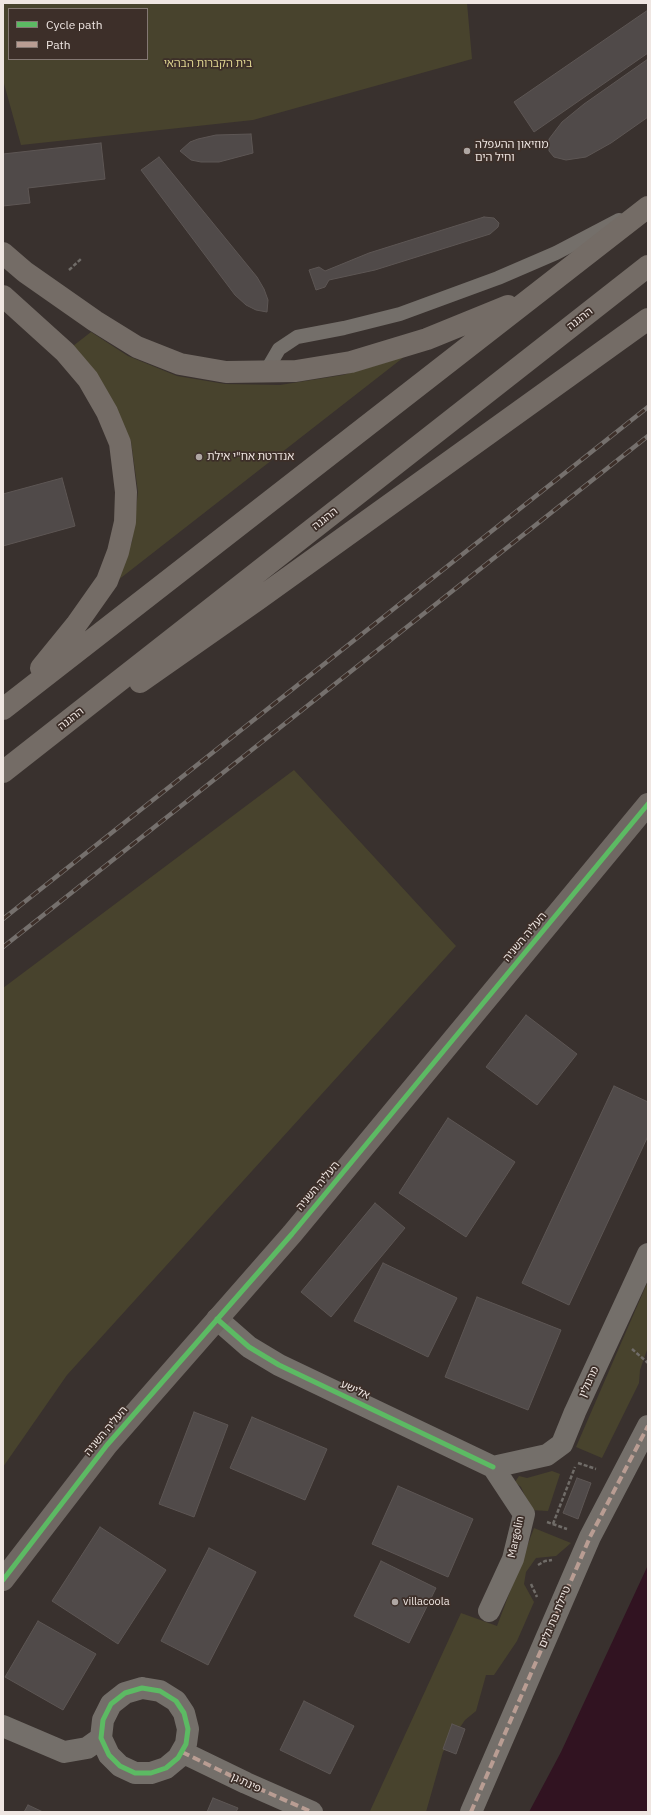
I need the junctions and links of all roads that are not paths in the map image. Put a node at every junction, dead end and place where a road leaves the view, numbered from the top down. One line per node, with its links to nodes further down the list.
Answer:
1 (648, 202): 8 (lane)
2 (648, 207): 5 (highway)
3 (3, 253): 8 (highway)
4 (648, 266): 10 (highway, ההגנה)
5 (548, 285): 8 (highway); 9 (highway)
6 (3, 296): 9 (highway)
7 (648, 319): 11 (highway)
8 (265, 373)
9 (4, 708)
10 (3, 772)
11 (3, 778)
12 (648, 804): 14 (street, העליה השניה)
13 (648, 1254): 16 (street, מרגולין)
14 (217, 1319): 16 (street, אלישע); 17 (street, העליה השניה)
15 (648, 1426): 23 (street, טיילת בת גלים)
16 (493, 1467): 18 (street, Margolin)
17 (3, 1580)
18 (488, 1610)
19 (3, 1726): 20 (street)
20 (101, 1738): 21 (street); 21 (street)
21 (182, 1752): 22 (street, פינת גן)
22 (312, 1812)
23 (471, 1812)

